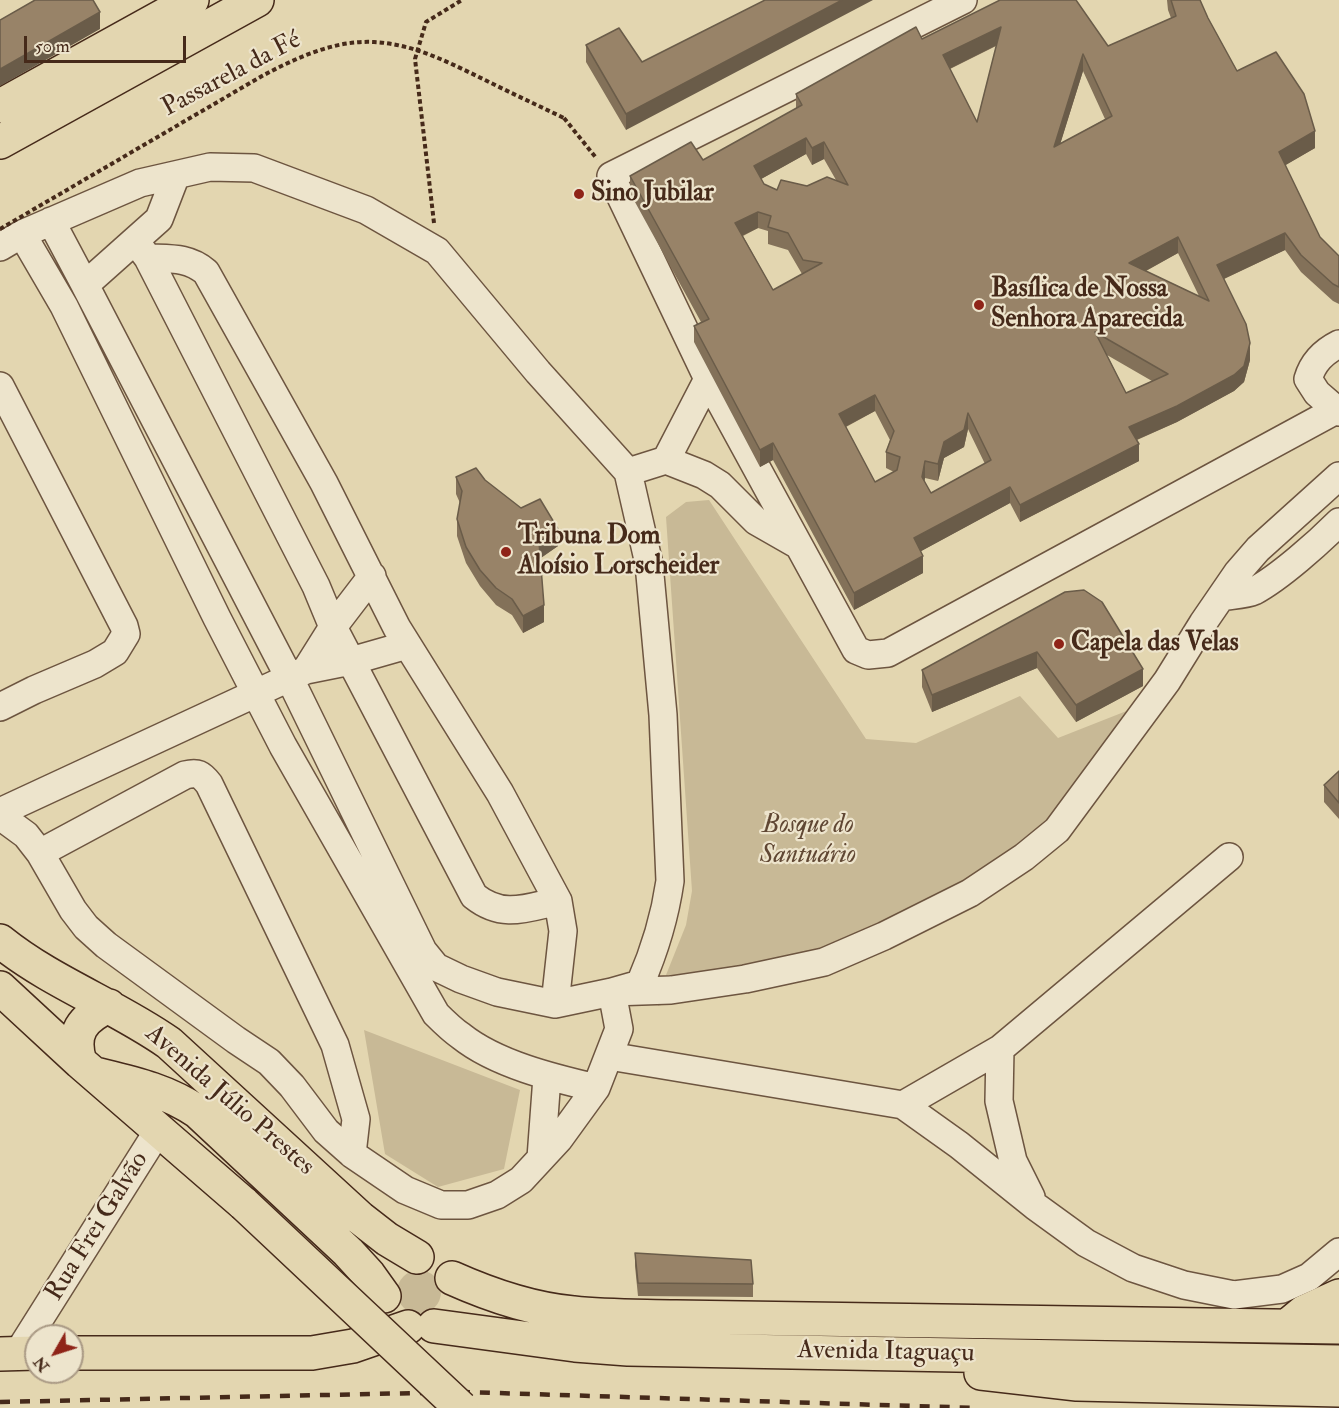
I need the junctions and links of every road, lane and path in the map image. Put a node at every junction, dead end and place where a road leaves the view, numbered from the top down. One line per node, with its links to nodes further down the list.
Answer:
1 (192, 0): 5 (main road)
2 (257, 0): 7 (main road)
3 (462, 0): 12 (path)
4 (963, 0): 15 (street)
5 (0, 106)
6 (564, 118): 10 (path, Passarela da Fé, bridge)
7 (2, 137)
8 (176, 175): 9 (street); 11 (street); 12 (street)
9 (51, 221): 10 (street); 13 (street)
10 (7, 237): 29 (street)
11 (142, 250): 13 (street); 23 (street); 25 (street)
12 (437, 251): 19 (street)
13 (85, 285): 28 (street)
14 (1339, 344): 17 (street)
15 (708, 379): 18 (street); 22 (street)
16 (0, 386): 30 (street)
17 (1337, 411): 22 (street)
18 (666, 460): 19 (street); 22 (street)
19 (628, 472): 38 (street)
20 (1339, 476): 24 (street)
21 (1339, 522): 24 (street)
22 (799, 546)
23 (372, 576): 25 (street); 26 (street)
24 (1221, 597): 38 (street)
25 (333, 627): 27 (street); 28 (street)
26 (407, 645): 27 (street); 34 (street)
27 (351, 661): 28 (street); 34 (street)
28 (298, 674): 29 (street); 36 (street)
29 (256, 694): 31 (street); 41 (street)
30 (0, 707)
31 (0, 814): 32 (street)
32 (40, 853): 51 (street); 51 (street)
33 (1229, 857): 43 (street)
34 (558, 902): 39 (street)
35 (0, 941): 40 (main road, Avenida Júlio Prestes)
36 (461, 979): 39 (street); 41 (street)
37 (0, 988): 45 (main road, Avenida Júlio Prestes)
38 (612, 992): 39 (street); 44 (street)
39 (555, 1004)
40 (109, 1006): 42 (main road, Avenida Júlio Prestes); 45 (main road)
41 (436, 1014): 46 (street)
42 (149, 1029): 48 (main road); 56 (main road, Avenida Júlio Prestes)
43 (1000, 1049): 49 (street); 54 (street)
44 (609, 1056): 47 (street); 49 (street)
45 (87, 1068): 48 (main road, Avenida Júlio Prestes); 50 (main road, Avenida Júlio Prestes)
46 (547, 1077): 47 (street); 52 (street)
47 (596, 1088): 52 (street)
48 (180, 1099): 53 (main road); 59 (main road, Avenida Júlio Prestes)
49 (903, 1105): 54 (street)
50 (158, 1131): 53 (main road, Avenida Júlio Prestes); 62 (street, Rua Frei Galvão)
51 (352, 1154): 52 (street)
52 (541, 1158)
53 (239, 1200): 67 (main road, Avenida Júlio Prestes, bridge)
54 (1035, 1206): 55 (street)
55 (1339, 1252)
56 (417, 1257): 57 (main road); 59 (main road)
57 (452, 1278): 59 (main road); 60 (main road, Avenida Itaguaçu)
58 (1339, 1296): 60 (main road)
59 (403, 1314): 63 (main road); 64 (main road, Avenida Itaguaçu)
60 (1287, 1326): 61 (main road, Avenida Itaguaçu)
61 (1339, 1327)
62 (18, 1353)
63 (84, 1353)
64 (905, 1354): 65 (main road, Avenida Itaguaçu); 66 (main road)
65 (1339, 1362)
66 (1339, 1390)
67 (460, 1408)

